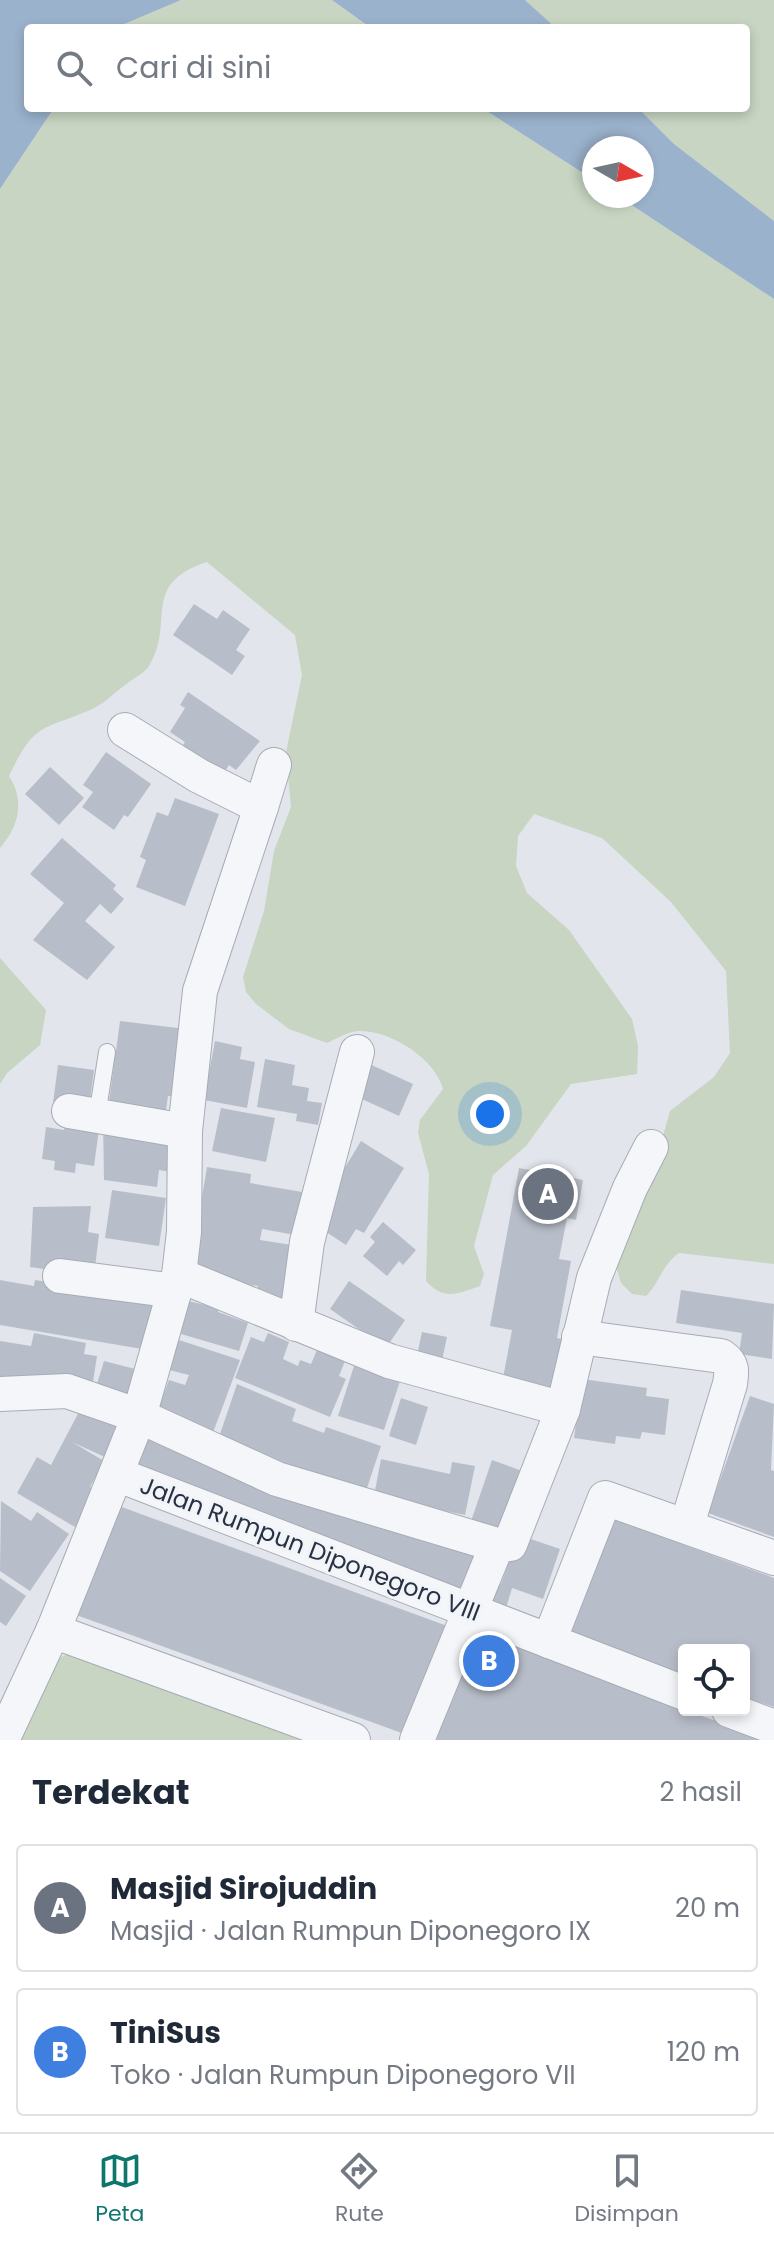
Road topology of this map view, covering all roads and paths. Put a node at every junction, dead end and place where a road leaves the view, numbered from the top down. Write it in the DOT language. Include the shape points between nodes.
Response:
graph roads {
  1 [pos="125,730"];
  2 [pos="274,765"];
  3 [pos="261,807"];
  4 [pos="107,1052"];
  5 [pos="357,1052"];
  6 [pos="83,1113"];
  7 [pos="185,1131"];
  8 [pos="651,1147"];
  9 [pos="60,1276"];
  10 [pos="177,1283"];
  11 [pos="296,1324"];
  12 [pos="579,1337"];
  13 [pos="0,1394"];
  14 [pos="563,1409"];
  15 [pos="139,1416"];
  16 [pos="116,1474"];
  17 [pos="687,1525"];
  18 [pos="497,1545"];
  19 [pos="774,1558"];
  20 [pos="470,1611"];
  21 [pos="53,1631"];
  22 [pos="549,1641"];
  23 [pos="678,1691"];
  24 [pos="745,1716"];
  25 [pos="774,1727"];
  26 [pos="2,1740"];
  27 [pos="353,1740"];
  28 [pos="417,1740"];
  1 -- 3 [label="street"];
  2 -- 3 [label="street"];
  3 -- 7 [label="street" via="200,991"];
  4 -- 6 [label="lane"];
  5 -- 11 [label="street" via="307,1242"];
  6 -- 7 [label="street"];
  7 -- 10 [label="street" via="184,1232"];
  8 -- 12 [label="street" via="594,1278"];
  9 -- 10 [label="street"];
  10 -- 11 [label="street"];
  10 -- 15 [label="street"];
  11 -- 14 [label="street" via="389,1361"];
  12 -- 14 [label="street"];
  12 -- 17 [label="street" via="729,1361 730,1384"];
  13 -- 15 [label="street" via="67,1391"];
  14 -- 18 [label="street" via="510,1544"];
  15 -- 16 [label="street"];
  15 -- 18 [label="street" via="277,1479"];
  16 -- 20 [label="street, Jalan Rumpun Diponegoro VIII"];
  16 -- 21 [label="street"];
  17 -- 19 [label="street"];
  17 -- 22 [label="street" via="605,1498"];
  18 -- 20 [label="street"];
  20 -- 22 [label="street, Jalan Rumpun Diponegoro VIII"];
  20 -- 28 [label="street"];
  21 -- 26 [label="street"];
  21 -- 27 [label="street"];
  22 -- 23 [label="street, Jalan Rumpun Diponegoro VIII"];
  24 -- 25 [label="street"];
}
